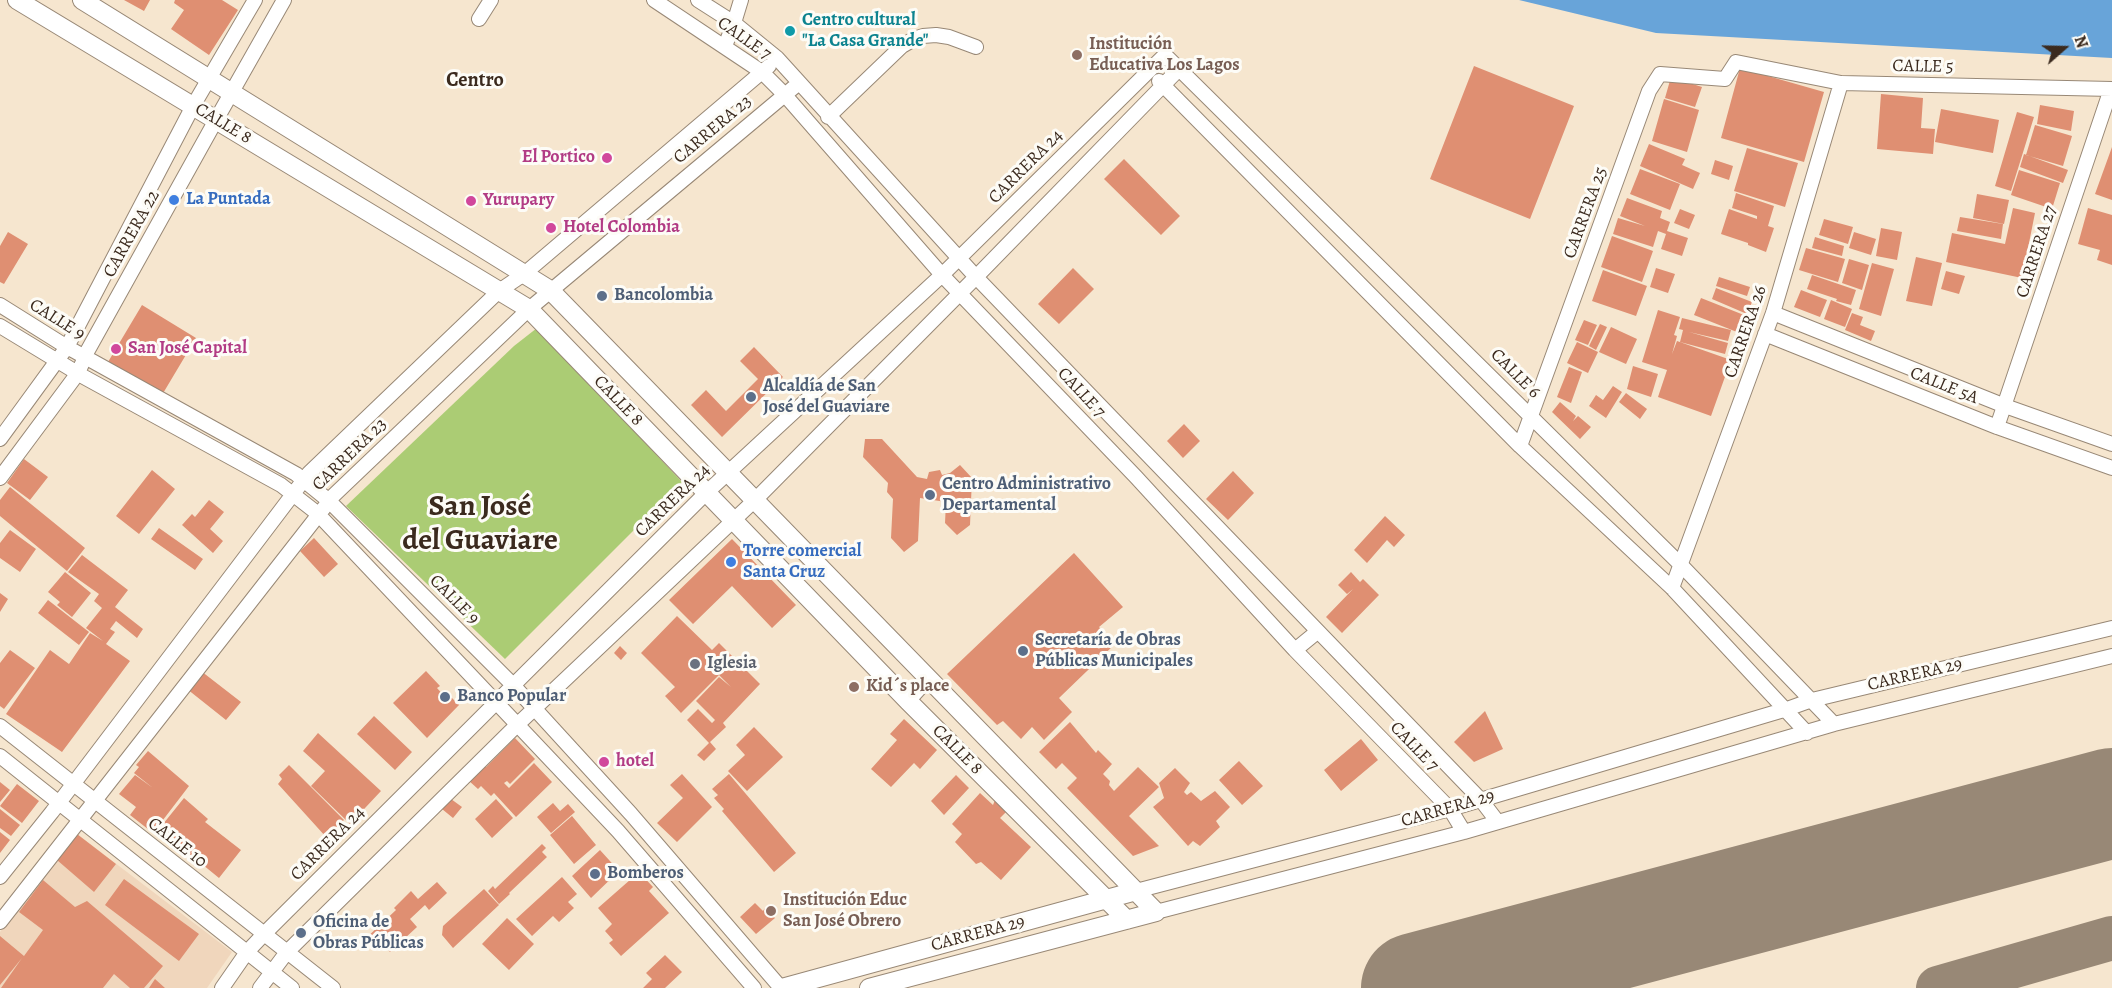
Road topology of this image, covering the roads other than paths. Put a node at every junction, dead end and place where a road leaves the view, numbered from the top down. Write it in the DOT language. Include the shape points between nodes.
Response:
graph roads {
  1 [pos="17,0"];
  2 [pos="82,0"];
  3 [pos="255,0"];
  4 [pos="285,0"];
  5 [pos="491,0"];
  6 [pos="654,0"];
  7 [pos="698,0"];
  8 [pos="741,0"];
  9 [pos="479,19"];
  10 [pos="734,23"];
  11 [pos="725,46"];
  12 [pos="976,47"];
  13 [pos="1165,55"];
  14 [pos="777,58"];
  15 [pos="1736,62"];
  16 [pos="1179,69"];
  17 [pos="762,72"];
  18 [pos="1148,72"];
  19 [pos="210,79"];
  20 [pos="799,83"];
  21 [pos="1841,83"];
  22 [pos="1164,86"];
  23 [pos="2111,89"];
  24 [pos="232,93"];
  25 [pos="784,94"];
  26 [pos="193,106"];
  27 [pos="828,117"];
  28 [pos="216,120"];
  29 [pos="959,258"];
  30 [pos="524,274"];
  31 [pos="942,275"];
  32 [pos="976,277"];
  33 [pos="550,290"];
  34 [pos="499,291"];
  35 [pos="960,292"];
  36 [pos="0,305"];
  37 [pos="529,309"];
  38 [pos="1773,313"];
  39 [pos="0,326"];
  40 [pos="1765,334"];
  41 [pos="67,347"];
  42 [pos="85,358"];
  43 [pos="58,361"];
  44 [pos="78,373"];
  45 [pos="2005,406"];
  46 [pos="1531,416"];
  47 [pos="1997,427"];
  48 [pos="0,439"];
  49 [pos="2112,444"];
  50 [pos="1520,446"];
  51 [pos="1153,462"];
  52 [pos="2112,468"];
  53 [pos="728,473"];
  54 [pos="1136,477"];
  55 [pos="0,478"];
  56 [pos="304,479"];
  57 [pos="292,493"];
  58 [pos="706,493"];
  59 [pos="328,500"];
  60 [pos="754,500"];
  61 [pos="317,513"];
  62 [pos="733,519"];
  63 [pos="1681,565"];
  64 [pos="1672,588"];
  65 [pos="2112,628"];
  66 [pos="1317,632"];
  67 [pos="1295,650"];
  68 [pos="2112,656"];
  69 [pos="929,678"];
  70 [pos="513,685"];
  71 [pos="1812,700"];
  72 [pos="908,701"];
  73 [pos="495,703"];
  74 [pos="534,709"];
  75 [pos="1787,709"];
  76 [pos="517,724"];
  77 [pos="1834,724"];
  78 [pos="0,726"];
  79 [pos="1807,733"];
  80 [pos="0,756"];
  81 [pos="72,783"];
  82 [pos="1481,800"];
  83 [pos="94,801"];
  84 [pos="59,803"];
  85 [pos="1450,809"];
  86 [pos="632,814"];
  87 [pos="81,820"];
  88 [pos="1497,821"];
  89 [pos="618,831"];
  90 [pos="1464,832"];
  91 [pos="0,877"];
  92 [pos="1136,891"];
  93 [pos="1106,898"];
  94 [pos="1156,912"];
  95 [pos="1127,920"];
  96 [pos="0,922"];
  97 [pos="264,934"];
  98 [pos="247,952"];
  99 [pos="287,952"];
  100 [pos="271,972"];
  101 [pos="222,988"];
  102 [pos="260,988"];
  103 [pos="292,988"];
  104 [pos="333,988"];
  105 [pos="754,988"];
  106 [pos="782,988"];
  107 [pos="869,988"];
  1 -- 26 [label="main road, CALLE 8"];
  2 -- 19 [label="main road, CALLE 8"];
  3 -- 19 [label="street, CARRERA 22"];
  4 -- 24 [label="street, CARRERA 22"];
  5 -- 9 [label="street"];
  6 -- 11 [label="street, CALLE 7"];
  7 -- 10 [label="street, CALLE 7"];
  8 -- 10 [label="street"];
  10 -- 11 [label="street"];
  10 -- 14 [label="street, CALLE 7"];
  11 -- 17 [label="street, CALLE 7"];
  12 -- 27 [label="street" via="936,35 914,39"];
  13 -- 16 [label="street, CALLE 6"];
  13 -- 18 [label="street, CARRERA 24"];
  14 -- 17 [label="street, CARRERA 23"];
  14 -- 20 [label="street, CALLE 7"];
  15 -- 21 [label="street, CALLE 5"];
  15 -- 46 [label="street, CARRERA 25" via="1725,79 1660,74 1649,91"];
  16 -- 22 [label="street"];
  16 -- 46 [label="street, CALLE 6"];
  17 -- 25 [label="street, CALLE 7"];
  17 -- 30 [label="street, CARRERA 23"];
  18 -- 22 [label="street"];
  18 -- 29 [label="street, CARRERA 24"];
  19 -- 24 [label="main road, CALLE 8"];
  19 -- 26 [label="street, CARRERA 22"];
  20 -- 25 [label="street, CARRERA 23"];
  20 -- 27 [label="street, CALLE 7"];
  21 -- 23 [label="street, CALLE 5"];
  21 -- 38 [label="street, CARRERA 26"];
  22 -- 32 [label="street"];
  22 -- 50 [label="street"];
  23 -- 45 [label="street, CARRERA 27"];
  24 -- 28 [label="street, CARRERA 22"];
  24 -- 30 [label="main road, CALLE 8"];
  25 -- 31 [label="street, CALLE 7"];
  25 -- 33 [label="street, CARRERA 23"];
  26 -- 28 [label="main road, CALLE 8"];
  26 -- 41 [label="street, CARRERA 22"];
  27 -- 29 [label="street, CALLE 7"];
  28 -- 34 [label="main road, CALLE 8"];
  28 -- 42 [label="street, CARRERA 22"];
  29 -- 31 [label="street, CARRERA 24"];
  29 -- 32 [label="street, CALLE 7"];
  30 -- 33 [label="main road, CALLE 8"];
  30 -- 34 [label="street, CARRERA 23"];
  31 -- 35 [label="street, CALLE 7"];
  31 -- 53 [label="street, CARRERA 24"];
  32 -- 35 [label="street"];
  32 -- 51 [label="street, CALLE 7"];
  33 -- 37 [label="street, CARRERA 23"];
  33 -- 53 [label="main road, CALLE 8"];
  34 -- 37 [label="main road, CALLE 8"];
  34 -- 56 [label="street, CARRERA 23"];
  35 -- 54 [label="street, CALLE 7"];
  35 -- 60 [label="street"];
  36 -- 41 [label="street, CALLE 9"];
  37 -- 58 [label="main road, CALLE 8"];
  37 -- 59 [label="street, CARRERA 23"];
  38 -- 40 [label="street, CARRERA 26"];
  38 -- 45 [label="street, CALLE 5A"];
  39 -- 43 [label="street, CALLE 9"];
  40 -- 47 [label="street, CALLE 5A"];
  40 -- 63 [label="street, CARRERA 26"];
  41 -- 42 [label="street, CALLE 9"];
  41 -- 43 [label="street, CARRERA 22"];
  42 -- 44 [label="street, CARRERA 22"];
  42 -- 56 [label="street, CALLE 9"];
  43 -- 44 [label="street, CALLE 9"];
  43 -- 48 [label="street, CARRERA 22"];
  44 -- 55 [label="street, CARRERA 22"];
  44 -- 57 [label="street, CALLE 9"];
  45 -- 47 [label="street, CARRERA 27"];
  45 -- 49 [label="street, CALLE 5A"];
  46 -- 50 [label="street, CARRERA 25"];
  46 -- 63 [label="street, CALLE 6"];
  47 -- 52 [label="street, CALLE 5A"];
  50 -- 64 [label="street"];
  51 -- 54 [label="street"];
  51 -- 66 [label="street, CALLE 7"];
  53 -- 58 [label="street, CARRERA 24"];
  53 -- 60 [label="main road, CALLE 8"];
  54 -- 67 [label="street, CALLE 7"];
  56 -- 57 [label="street, CARRERA 23"];
  56 -- 59 [label="street, CALLE 9"];
  57 -- 61 [label="street, CALLE 9"];
  57 -- 81 [label="street, CARRERA 23"];
  58 -- 62 [label="main road, CALLE 8"];
  58 -- 70 [label="street, CARRERA 24"];
  59 -- 61 [label="street, CARRERA 23"];
  59 -- 70 [label="street, CALLE 9"];
  60 -- 62 [label="street"];
  60 -- 69 [label="main road, CALLE 8"];
  61 -- 73 [label="street, CALLE 9"];
  61 -- 83 [label="street, CARRERA 23"];
  62 -- 72 [label="main road, CALLE 8"];
  62 -- 74 [label="street"];
  63 -- 64 [label="street, CARRERA 26"];
  63 -- 71 [label="street, CALLE 6"];
  64 -- 75 [label="street"];
  65 -- 71 [label="street, CARRERA 29"];
  66 -- 67 [label="street"];
  66 -- 82 [label="street, CALLE 7"];
  67 -- 85 [label="street, CALLE 7"];
  68 -- 77 [label="street, CARRERA 29"];
  69 -- 72 [label="street"];
  69 -- 92 [label="main road, CALLE 8"];
  70 -- 73 [label="street, CARRERA 24"];
  70 -- 74 [label="street, CALLE 9"];
  71 -- 75 [label="street, CARRERA 29"];
  71 -- 77 [label="street, CALLE 6"];
  72 -- 93 [label="main road, CALLE 8"];
  73 -- 76 [label="street, CALLE 9"];
  73 -- 97 [label="street, CARRERA 24"];
  74 -- 76 [label="street"];
  74 -- 86 [label="street, CALLE 9"];
  75 -- 79 [label="street"];
  75 -- 82 [label="street, CARRERA 29"];
  76 -- 89 [label="street, CALLE 9"];
  76 -- 99 [label="street"];
  77 -- 79 [label="street, CARRERA 29"];
  78 -- 81 [label="street, CALLE 10"];
  79 -- 88 [label="street, CARRERA 29"];
  80 -- 84 [label="street"];
  81 -- 83 [label="street, CALLE 10"];
  81 -- 84 [label="street, CARRERA 23"];
  82 -- 85 [label="street, CARRERA 29"];
  82 -- 88 [label="street, CALLE 7"];
  83 -- 87 [label="street, CARRERA 23"];
  83 -- 97 [label="street, CALLE 10"];
  84 -- 87 [label="street"];
  84 -- 91 [label="street, CARRERA 23"];
  85 -- 90 [label="street, CALLE 7"];
  85 -- 92 [label="street, CARRERA 29"];
  86 -- 89 [label="street"];
  86 -- 106 [label="street, CALLE 9"];
  87 -- 96 [label="street, CARRERA 23"];
  87 -- 98 [label="street"];
  88 -- 90 [label="street, CARRERA 29"];
  89 -- 105 [label="street, CALLE 9"];
  90 -- 94 [label="street, CARRERA 29"];
  92 -- 93 [label="main road, CARRERA 29"];
  92 -- 94 [label="main road, CALLE 8"];
  93 -- 95 [label="main road, CALLE 8"];
  93 -- 106 [label="main road, CARRERA 29"];
  94 -- 95 [label="main road, CARRERA 29"];
  95 -- 107 [label="main road, CARRERA 29"];
  97 -- 98 [label="street, CARRERA 24"];
  97 -- 99 [label="street, CALLE 10"];
  98 -- 100 [label="street"];
  98 -- 101 [label="street, CARRERA 24"];
  99 -- 100 [label="street"];
  99 -- 104 [label="street, CALLE 10"];
  100 -- 102 [label="street"];
  100 -- 103 [label="street"];
}
